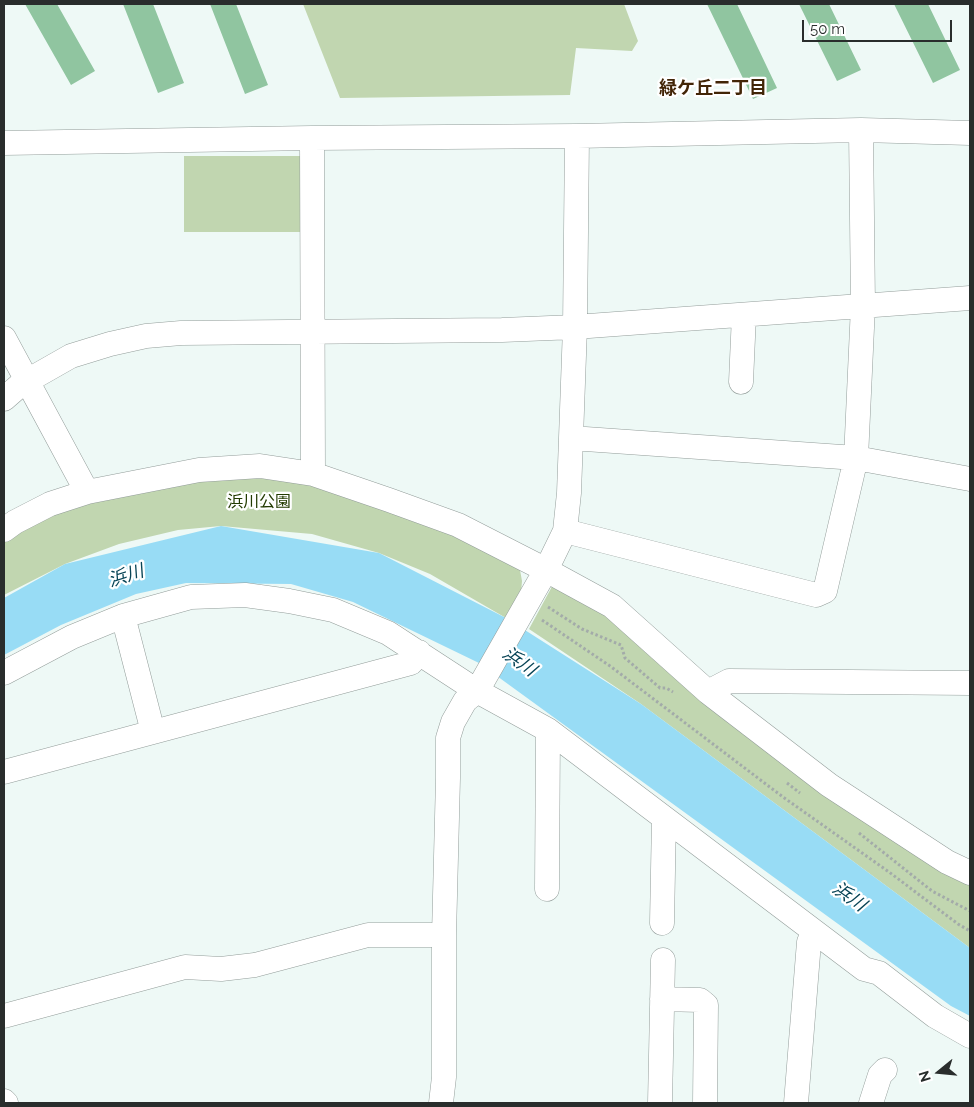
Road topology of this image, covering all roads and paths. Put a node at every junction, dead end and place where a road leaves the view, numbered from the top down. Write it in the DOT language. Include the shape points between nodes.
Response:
graph roads {
  1 [pos="861,130"];
  2 [pos="964,135"];
  3 [pos="577,136"];
  4 [pos="312,138"];
  5 [pos="4,143"];
  6 [pos="970,298"];
  7 [pos="863,306"];
  8 [pos="744,315"];
  9 [pos="575,327"];
  10 [pos="312,331"];
  11 [pos="4,338"];
  12 [pos="27,381"];
  13 [pos="741,382"];
  14 [pos="4,399"];
  15 [pos="571,438"];
  16 [pos="856,458"];
  17 [pos="313,474"];
  18 [pos="970,479"];
  19 [pos="86,492"];
  20 [pos="4,530"];
  21 [pos="565,531"];
  22 [pos="546,570"];
  23 [pos="522,611"];
  24 [pos="123,616"];
  25 [pos="419,652"];
  26 [pos="4,673"];
  27 [pos="970,683"];
  28 [pos="477,691"];
  29 [pos="708,692"];
  30 [pos="548,730"];
  31 [pos="153,732"];
  32 [pos="4,772"];
  33 [pos="664,818"];
  34 [pos="970,873"];
  35 [pos="547,889"];
  36 [pos="662,923"];
  37 [pos="970,931"];
  38 [pos="815,932"];
  39 [pos="444,935"];
  40 [pos="663,960"];
  41 [pos="662,999"];
  42 [pos="4,1016"];
  43 [pos="970,1036"];
  44 [pos="885,1070"];
  45 [pos="441,1103"];
  46 [pos="660,1103"];
  47 [pos="705,1103"];
  48 [pos="796,1103"];
  49 [pos="871,1103"];
  1 -- 2 [label="street"];
  1 -- 3 [label="street"];
  1 -- 7 [label="street"];
  3 -- 4 [label="street"];
  3 -- 9 [label="street"];
  4 -- 5 [label="street"];
  4 -- 10 [label="street"];
  6 -- 7 [label="street"];
  7 -- 8 [label="street"];
  7 -- 16 [label="street"];
  8 -- 9 [label="street"];
  8 -- 13 [label="street"];
  9 -- 10 [label="street"];
  9 -- 15 [label="street"];
  10 -- 12 [label="street" via="146,336 71,356"];
  10 -- 17 [label="street"];
  11 -- 12 [label="street"];
  12 -- 14 [label="street"];
  12 -- 19 [label="street"];
  15 -- 16 [label="street"];
  15 -- 21 [label="street"];
  16 -- 18 [label="street"];
  16 -- 21 [label="street" via="825,591 816,595"];
  17 -- 19 [label="street" via="260,466 199,470"];
  17 -- 22 [label="street" via="458,525"];
  19 -- 20 [label="street" via="50,504"];
  21 -- 22 [label="street"];
  22 -- 23 [label="street"];
  22 -- 29 [label="street" via="612,606"];
  23 -- 28 [label="street"];
  23 -- 37 [label="path" via="610,666 783,797"];
  24 -- 25 [label="street" via="191,597 245,595 333,610 388,632"];
  24 -- 26 [label="street" via="72,637"];
  24 -- 31 [label="street"];
  25 -- 28 [label="street"];
  25 -- 31 [label="street" via="411,663"];
  27 -- 29 [label="street" via="729,682"];
  28 -- 30 [label="street"];
  28 -- 39 [label="street" via="465,701 448,738"];
  29 -- 34 [label="street" via="830,785 947,862"];
  30 -- 33 [label="street"];
  30 -- 35 [label="street"];
  31 -- 32 [label="street"];
  33 -- 36 [label="street"];
  33 -- 38 [label="street"];
  38 -- 43 [label="street" via="864,969 879,973 935,1016"];
  38 -- 48 [label="street" via="809,942"];
  39 -- 42 [label="street" via="368,935 255,965 221,969 185,967"];
  39 -- 45 [label="street" via="444,1077"];
  40 -- 41 [label="street"];
  41 -- 46 [label="street"];
  41 -- 47 [label="street" via="700,1000 706,1006"];
  44 -- 49 [label="street" via="880,1075"];
}
